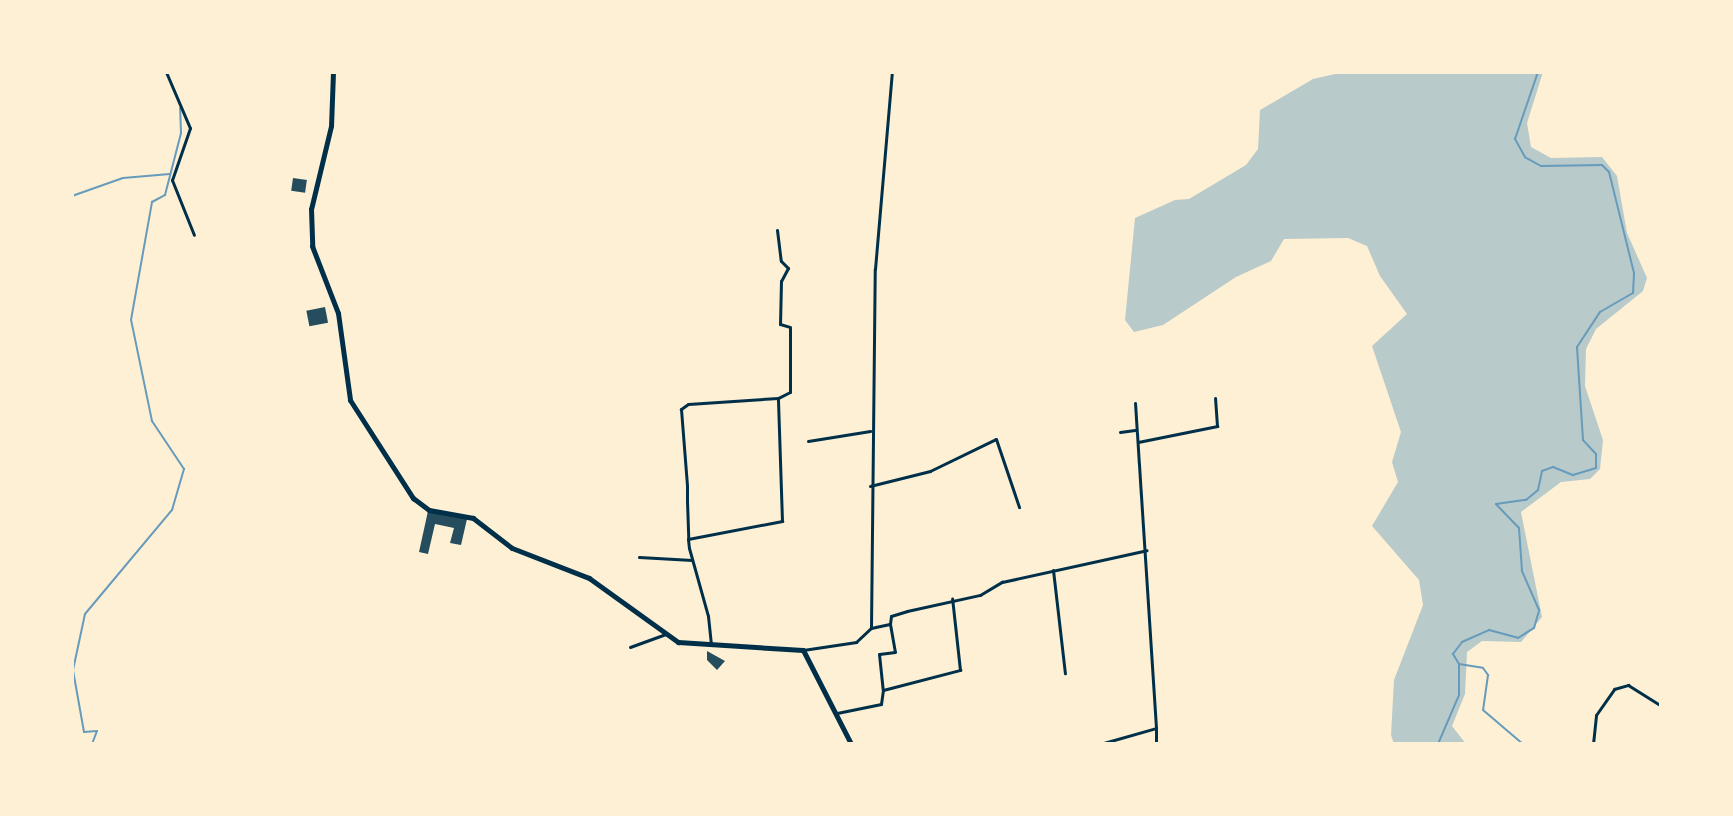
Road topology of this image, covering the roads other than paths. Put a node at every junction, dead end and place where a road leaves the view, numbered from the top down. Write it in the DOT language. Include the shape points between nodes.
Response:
graph roads {
  1 [pos="166,72"];
  2 [pos="333,72"];
  3 [pos="892,72"];
  4 [pos="777,230"];
  5 [pos="194,235"];
  6 [pos="778,398"];
  7 [pos="1215,398"];
  8 [pos="1135,403"];
  9 [pos="1135,430"];
  10 [pos="870,431"];
  11 [pos="1120,432"];
  12 [pos="808,441"];
  13 [pos="1138,442"];
  14 [pos="870,486"];
  15 [pos="1019,507"];
  16 [pos="688,539"];
  17 [pos="1147,550"];
  18 [pos="639,557"];
  19 [pos="692,560"];
  20 [pos="1053,570"];
  21 [pos="952,598"];
  22 [pos="890,624"];
  23 [pos="871,628"];
  24 [pos="666,634"];
  25 [pos="711,644"];
  26 [pos="630,647"];
  27 [pos="803,650"];
  28 [pos="1065,673"];
  29 [pos="883,690"];
  30 [pos="1661,706"];
  31 [pos="837,713"];
  32 [pos="1156,728"];
  33 [pos="851,744"];
  34 [pos="1100,744"];
  35 [pos="1156,744"];
  36 [pos="1593,744"];
  1 -- 5 [label="street" via="190,128 172,180"];
  2 -- 24 [label="main road" via="331,126 315,185 310,236 338,313 355,410 419,504 473,518 512,548 589,578"];
  3 -- 10 [label="street" via="881,160"];
  4 -- 6 [label="street" via="781,261 788,268 781,281 780,324 790,327 790,392"];
  6 -- 16 [label="street" via="781,523"];
  6 -- 16 [label="street" via="683,406"];
  7 -- 13 [label="street" via="1217,426"];
  8 -- 9 [label="street"];
  9 -- 11 [label="street"];
  9 -- 13 [label="street"];
  10 -- 12 [label="street"];
  10 -- 14 [label="street"];
  13 -- 17 [label="street"];
  14 -- 15 [label="street" via="930,471 996,439"];
  14 -- 23 [label="street"];
  16 -- 19 [label="street"];
  17 -- 20 [label="street"];
  17 -- 32 [label="street"];
  18 -- 19 [label="street"];
  19 -- 25 [label="street"];
  20 -- 21 [label="street"];
  20 -- 28 [label="street"];
  21 -- 22 [label="street" via="891,616"];
  21 -- 29 [label="street" via="960,670"];
  22 -- 23 [label="street"];
  22 -- 29 [label="street" via="895,652 879,654"];
  23 -- 27 [label="street" via="856,642"];
  24 -- 25 [label="main road" via="678,642"];
  24 -- 26 [label="street"];
  25 -- 27 [label="main road"];
  27 -- 31 [label="main road"];
  29 -- 31 [label="street" via="881,704"];
  30 -- 36 [label="street" via="1628,685 1614,689 1596,715"];
  31 -- 33 [label="main road"];
  32 -- 34 [label="street"];
  32 -- 35 [label="street"];
}
